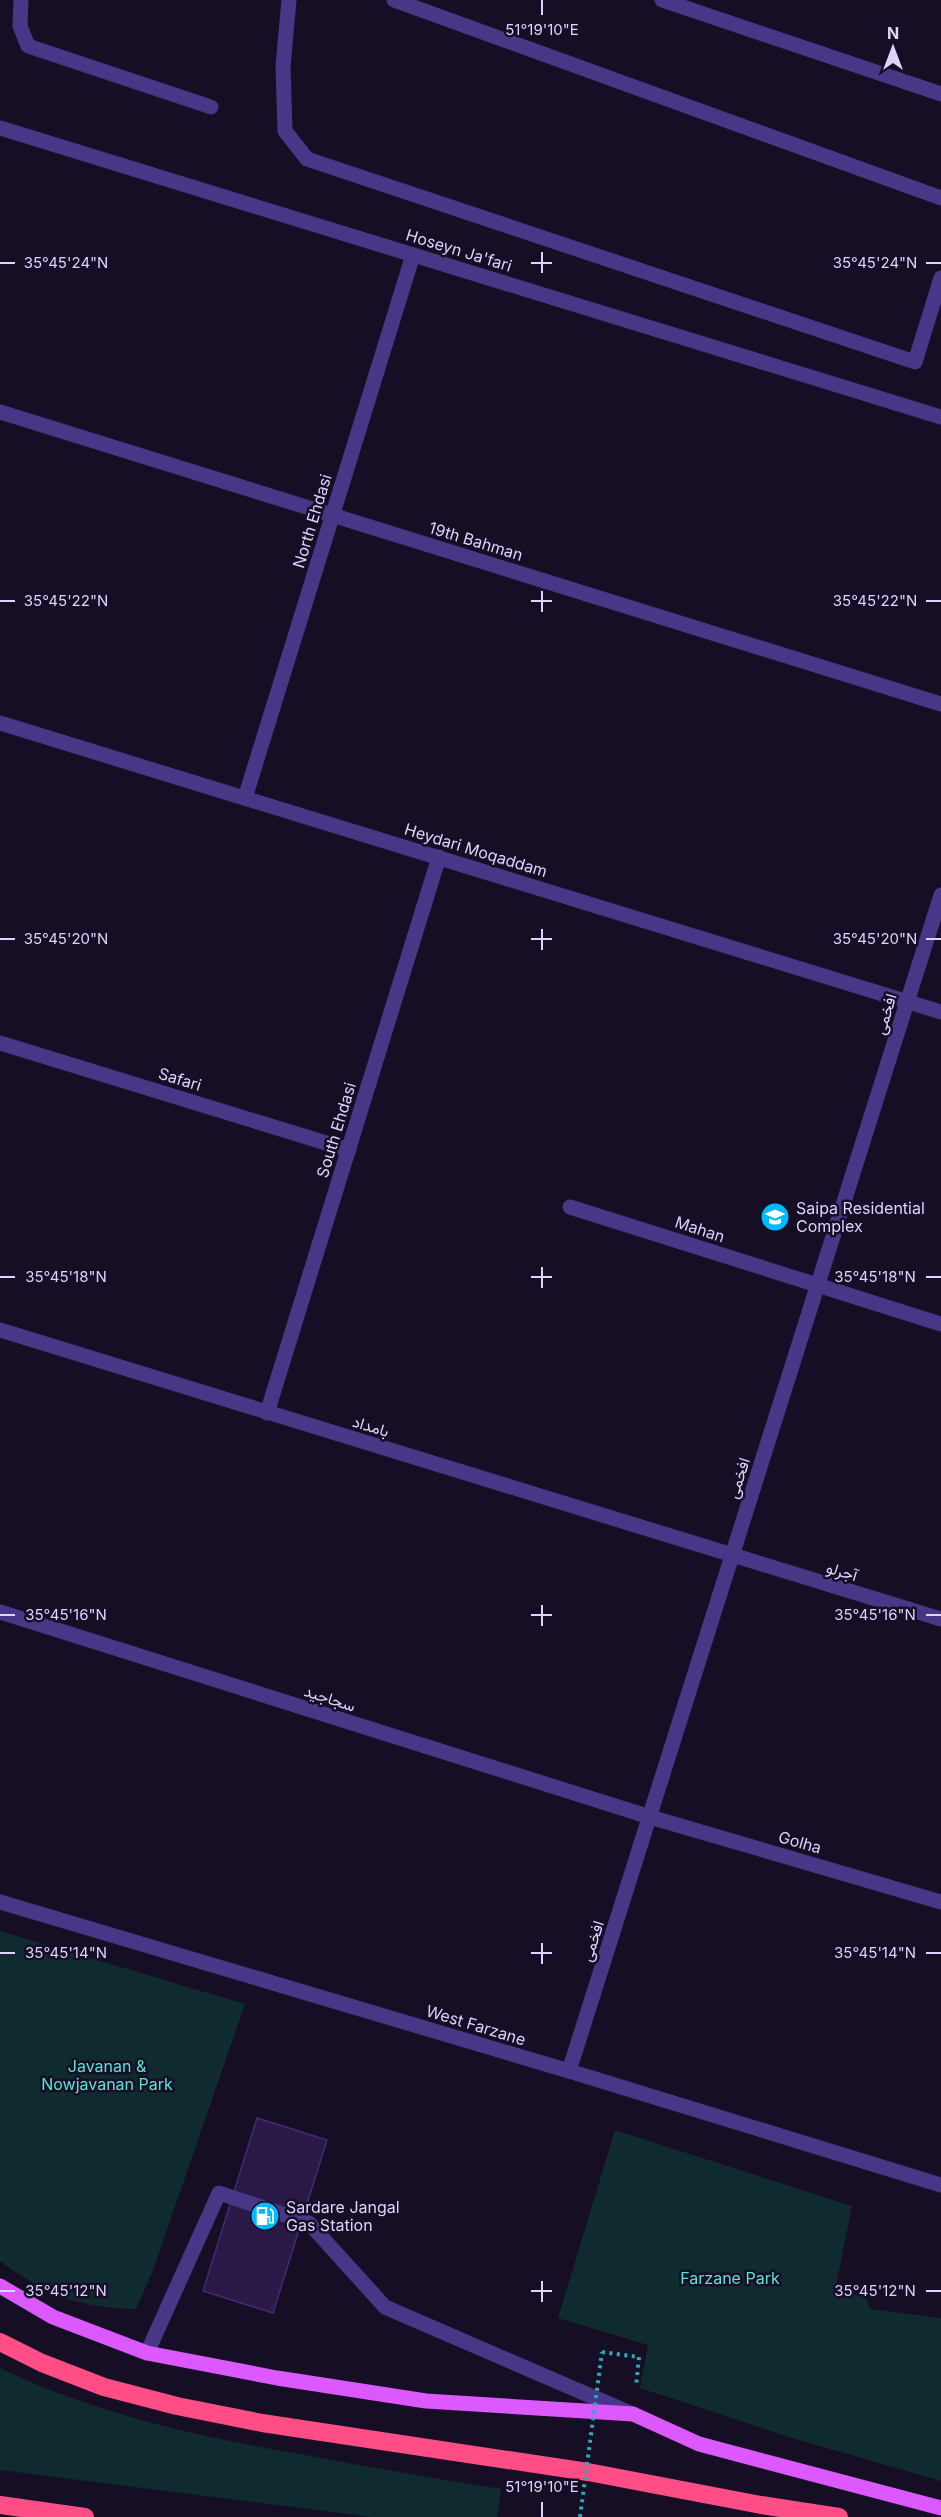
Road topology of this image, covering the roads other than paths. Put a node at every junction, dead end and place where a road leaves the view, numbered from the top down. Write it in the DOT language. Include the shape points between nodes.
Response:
graph roads {
  1 [pos="21,0"];
  2 [pos="289,0"];
  3 [pos="394,0"];
  4 [pos="662,0"];
  5 [pos="941,94"];
  6 [pos="211,107"];
  7 [pos="0,128"];
  8 [pos="941,198"];
  9 [pos="413,255"];
  10 [pos="941,278"];
  11 [pos="0,412"];
  12 [pos="941,417"];
  13 [pos="333,515"];
  14 [pos="941,704"];
  15 [pos="0,723"];
  16 [pos="245,798"];
  17 [pos="439,857"];
  18 [pos="941,895"];
  19 [pos="908,1001"];
  20 [pos="941,1012"];
  21 [pos="0,1043"];
  22 [pos="349,1150"];
  23 [pos="570,1206"];
  24 [pos="818,1286"];
  25 [pos="941,1324"];
  26 [pos="0,1330"];
  27 [pos="267,1413"];
  28 [pos="732,1557"];
  29 [pos="0,1612"];
  30 [pos="941,1619"];
  31 [pos="650,1817"];
  32 [pos="0,1902"];
  33 [pos="941,1902"];
  34 [pos="569,2071"];
  35 [pos="941,2185"];
  36 [pos="0,2286"];
  37 [pos="0,2342"];
  38 [pos="147,2353"];
  39 [pos="633,2414"];
  40 [pos="0,2505"];
  41 [pos="941,2508"];
  42 [pos="86,2517"];
  43 [pos="839,2517"];
  1 -- 6 [label="street" via="20,26 28,46"];
  2 -- 10 [label="street" via="283,66 285,131 308,159 915,362"];
  3 -- 8 [label="street"];
  4 -- 5 [label="street"];
  7 -- 9 [label="street, Hoseyn Ja'fari"];
  9 -- 12 [label="street, Hoseyn Ja'fari"];
  9 -- 13 [label="street, North Ehdasi"];
  11 -- 13 [label="street, 19th Bahman"];
  13 -- 14 [label="street, 19th Bahman"];
  13 -- 16 [label="street, North Ehdasi"];
  15 -- 16 [label="street, Heydari Moqaddam"];
  16 -- 17 [label="street, Heydari Moqaddam"];
  17 -- 19 [label="street, Heydari Moqaddam"];
  17 -- 22 [label="street, South Ehdasi"];
  18 -- 19 [label="street, افخمی"];
  19 -- 20 [label="street, Heydari Moqaddam"];
  19 -- 24 [label="street, افخمی"];
  21 -- 22 [label="street, Safari"];
  22 -- 27 [label="street, South Ehdasi"];
  23 -- 24 [label="street, Mahan"];
  24 -- 25 [label="street, Mahan"];
  24 -- 28 [label="street, افخمی"];
  26 -- 27 [label="street, بامداد"];
  27 -- 28 [label="street, بامداد"];
  28 -- 30 [label="street, آجرلو"];
  28 -- 31 [label="street, افخمی"];
  29 -- 31 [label="street, سجاجید"];
  31 -- 33 [label="street, Golha"];
  31 -- 34 [label="street, افخمی"];
  32 -- 34 [label="street, West Farzane"];
  34 -- 35 [label="street, West Farzane"];
  36 -- 38 [label="main road" via="53,2317"];
  37 -- 43 [label="highway" via="104,2387 177,2406"];
  38 -- 39 [label="main road" via="426,2401"];
  38 -- 39 [label="street" via="219,2193 309,2223 385,2307"];
  39 -- 41 [label="main road" via="699,2444"];
  40 -- 42 [label="highway"];
}
